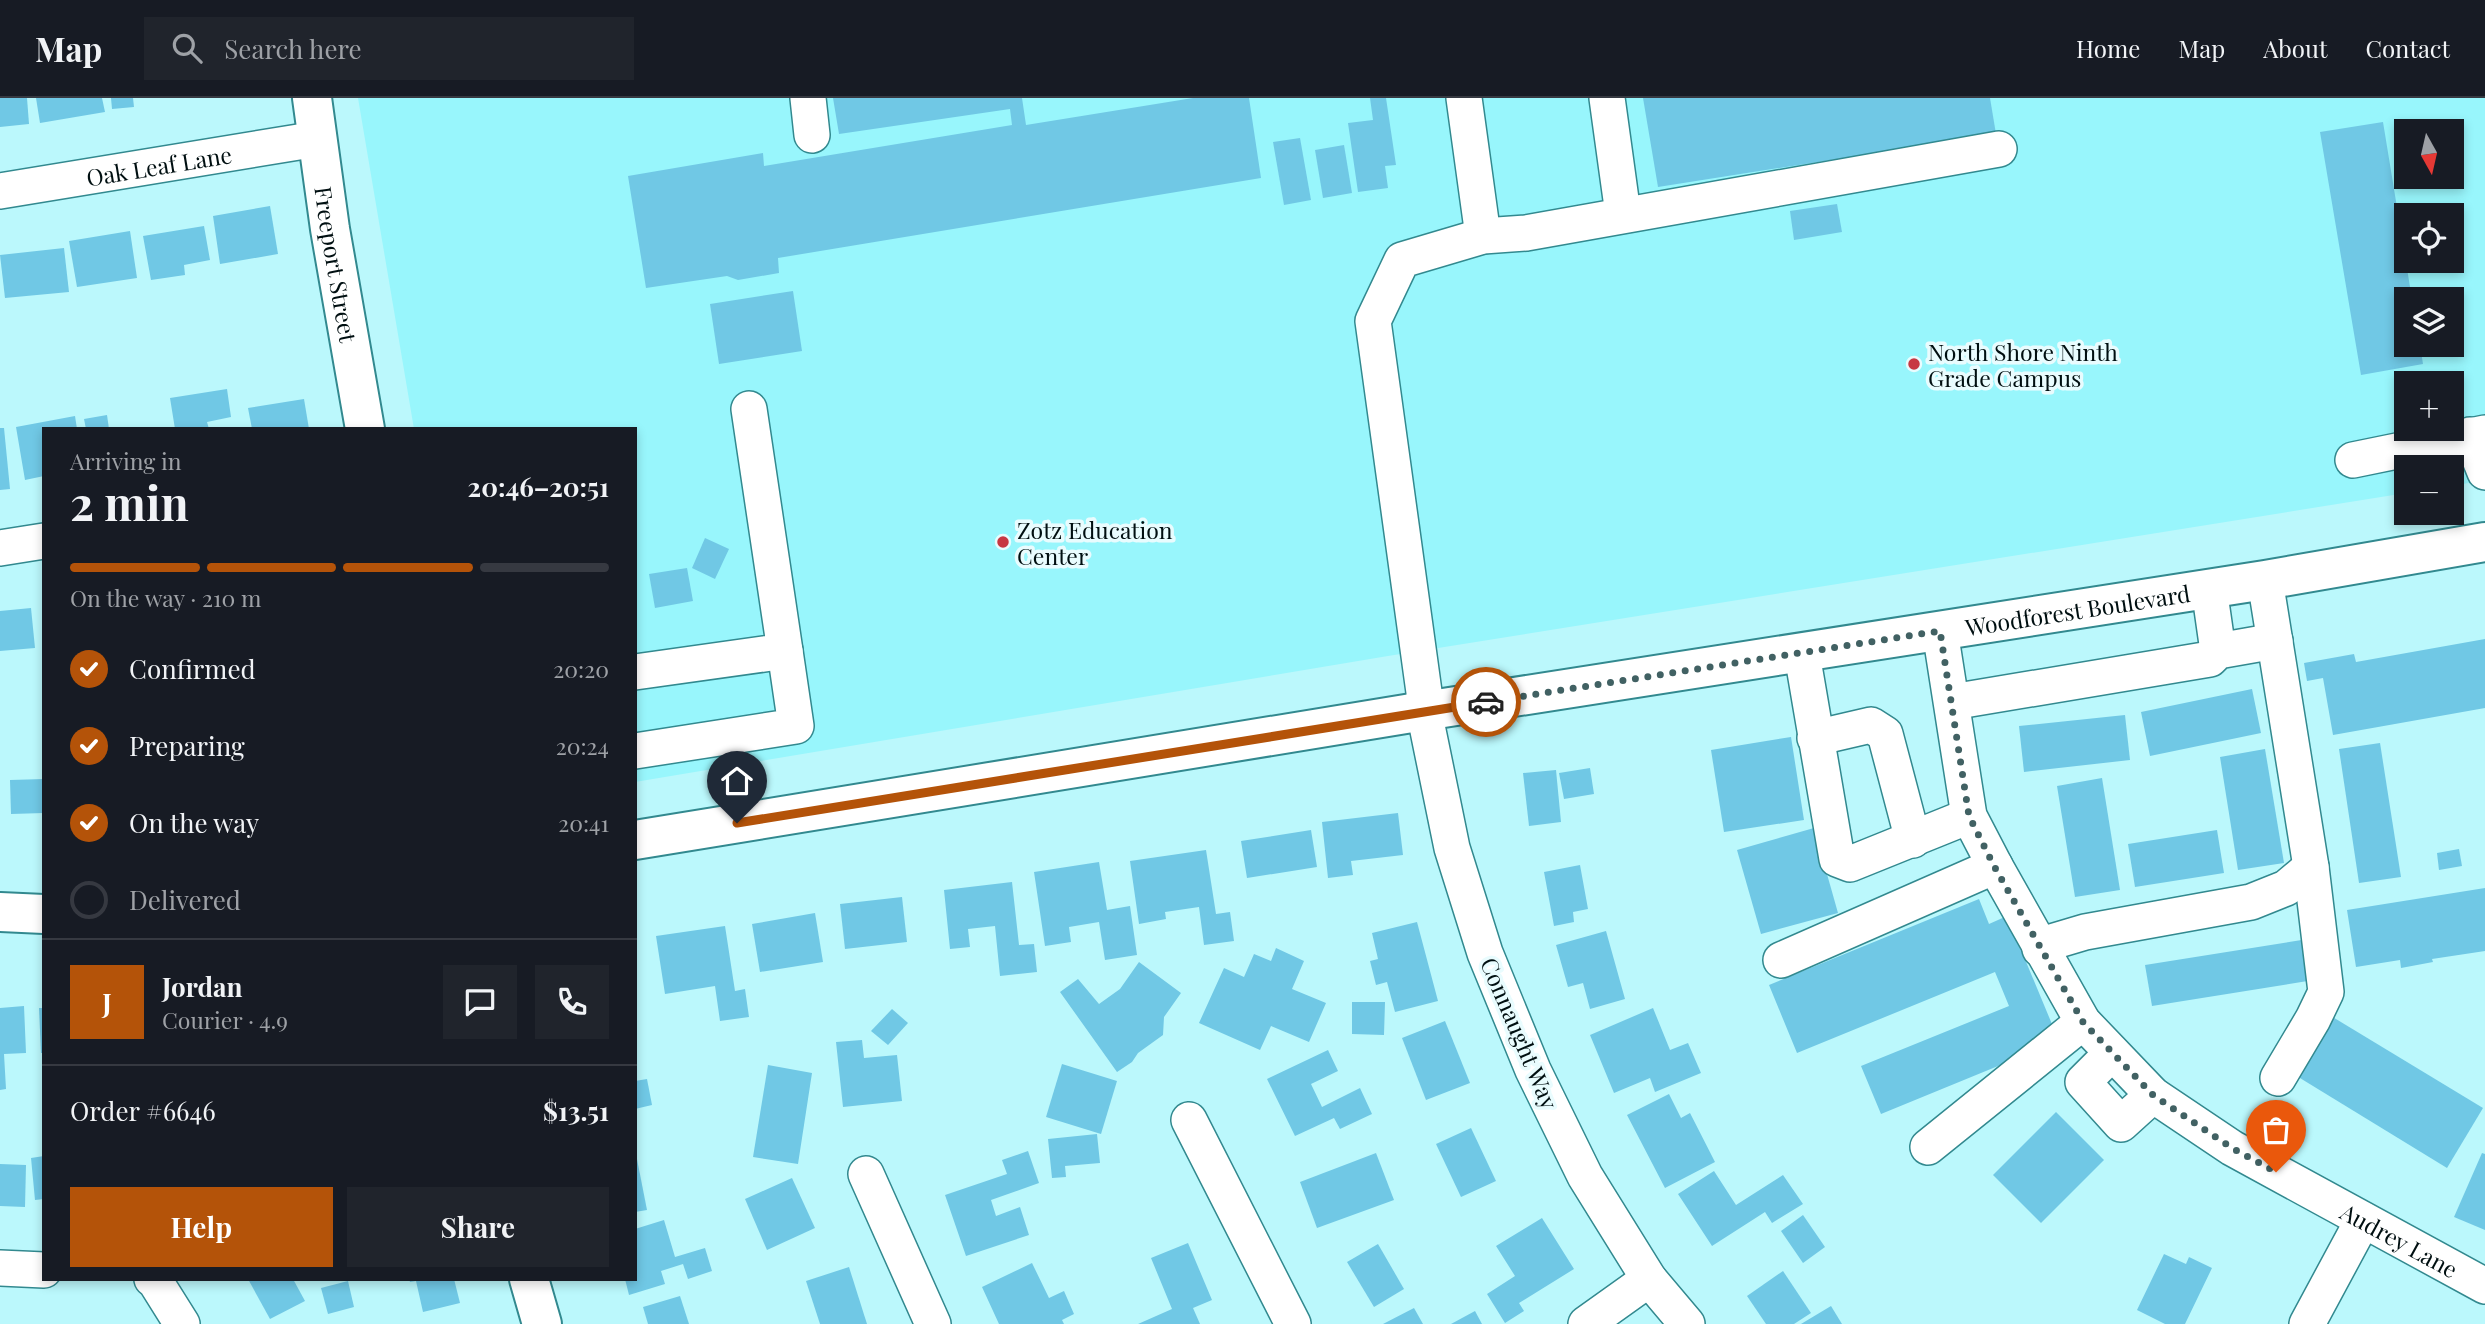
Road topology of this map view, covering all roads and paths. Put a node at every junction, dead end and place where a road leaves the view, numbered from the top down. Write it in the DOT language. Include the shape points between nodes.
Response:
graph roads {
  1 [pos="312,98"];
  2 [pos="808,98"];
  3 [pos="1464,98"];
  4 [pos="1607,98"];
  5 [pos="812,135"];
  6 [pos="317,139"];
  7 [pos="1999,149"];
  8 [pos="0,191"];
  9 [pos="1623,214"];
  10 [pos="1483,236"];
  11 [pos="749,409"];
  12 [pos="365,427"];
  13 [pos="2477,434"];
  14 [pos="2353,460"];
  15 [pos="2485,472"];
  16 [pos="42,541"];
  17 [pos="2485,542"];
  18 [pos="0,548"];
  19 [pos="2265,580"];
  20 [pos="2209,588"];
  21 [pos="1940,631"];
  22 [pos="2275,641"];
  23 [pos="785,651"];
  24 [pos="2218,651"];
  25 [pos="1801,654"];
  26 [pos="637,672"];
  27 [pos="1952,702"];
  28 [pos="1424,711"];
  29 [pos="1815,738"];
  30 [pos="637,751"];
  31 [pos="1969,816"];
  32 [pos="637,840"];
  33 [pos="1913,840"];
  34 [pos="1994,866"];
  35 [pos="2311,867"];
  36 [pos="0,912"];
  37 [pos="42,914"];
  38 [pos="2040,949"];
  39 [pos="1781,960"];
  40 [pos="2083,1022"];
  41 [pos="2278,1078"];
  42 [pos="1189,1120"];
  43 [pos="1928,1147"];
  44 [pos="866,1174"];
  45 [pos="2363,1220"];
  46 [pos="0,1268"];
  47 [pos="42,1270"];
  48 [pos="1649,1279"];
  49 [pos="155,1281"];
  50 [pos="530,1281"];
  51 [pos="2485,1286"];
  52 [pos="182,1324"];
  53 [pos="542,1324"];
  54 [pos="933,1324"];
  55 [pos="1293,1324"];
  56 [pos="1586,1324"];
  57 [pos="1687,1324"];
  58 [pos="2306,1324"];
  1 -- 6 [label="main road, Freeport Street"];
  2 -- 5 [label="street"];
  3 -- 10 [label="street"];
  4 -- 9 [label="street"];
  6 -- 8 [label="street, Oak Leaf Lane"];
  6 -- 12 [label="main road, Freeport Street"];
  7 -- 9 [label="street, Connaught Way"];
  9 -- 10 [label="street, Connaught Way" via="1526,233"];
  10 -- 28 [label="street, Connaught Way" via="1402,260 1373,321"];
  11 -- 23 [label="street"];
  13 -- 14 [label="street"];
  13 -- 15 [label="street"];
  16 -- 18 [label="street"];
  17 -- 19 [label="main road, Woodforest Boulevard"];
  19 -- 20 [label="main road, Woodforest Boulevard"];
  19 -- 22 [label="street"];
  20 -- 21 [label="main road, Woodforest Boulevard"];
  20 -- 24 [label="street"];
  21 -- 25 [label="main road, Woodforest Boulevard"];
  21 -- 27 [label="street, Audrey Lane"];
  22 -- 24 [label="street"];
  22 -- 35 [label="street"];
  23 -- 26 [label="street"];
  23 -- 30 [label="street" via="796,726"];
  24 -- 27 [label="street" via="2210,659"];
  25 -- 28 [label="main road, Woodforest Boulevard"];
  25 -- 29 [label="street"];
  27 -- 31 [label="street, Audrey Lane"];
  28 -- 32 [label="main road, Woodforest Boulevard"];
  28 -- 48 [label="street, Connaught Way" via="1452,848 1485,953 1533,1070 1585,1176"];
  29 -- 33 [label="street" via="1871,725 1885,734"];
  29 -- 33 [label="street" via="1837,859 1850,864"];
  31 -- 33 [label="street"];
  31 -- 34 [label="street, Audrey Lane"];
  34 -- 38 [label="street, Audrey Lane"];
  34 -- 39 [label="street"];
  35 -- 38 [label="street" via="2286,888 2251,902 2085,932"];
  35 -- 41 [label="street" via="2326,992"];
  36 -- 37 [label="main road"];
  38 -- 40 [label="street, Audrey Lane"];
  40 -- 43 [label="street"];
  40 -- 45 [label="street, Audrey Lane" via="2153,1095 2232,1148"];
  42 -- 55 [label="street"];
  44 -- 54 [label="street"];
  45 -- 51 [label="street, Audrey Lane"];
  45 -- 58 [label="street"];
  46 -- 47 [label="street"];
  48 -- 56 [label="street"];
  48 -- 57 [label="street, Connaught Way"];
  49 -- 52 [label="street"];
  50 -- 53 [label="main road"];
}
